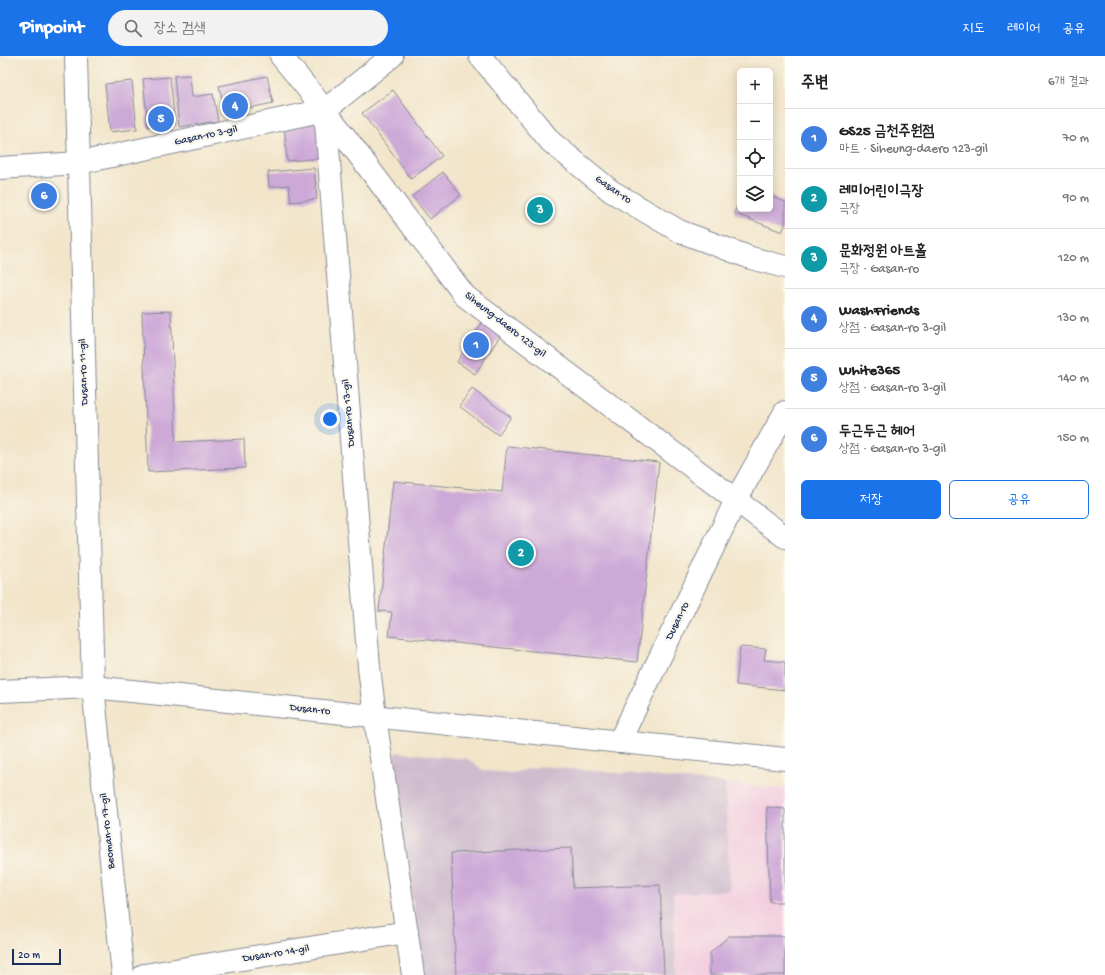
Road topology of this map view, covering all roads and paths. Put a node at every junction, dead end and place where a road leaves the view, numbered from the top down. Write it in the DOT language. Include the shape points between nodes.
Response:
graph roads {
  1 [pos="76,56"];
  2 [pos="281,56"];
  3 [pos="392,56"];
  4 [pos="480,56"];
  5 [pos="325,110"];
  6 [pos="79,163"];
  7 [pos="0,168"];
  8 [pos="785,267"];
  9 [pos="785,412"];
  10 [pos="736,500"];
  11 [pos="785,537"];
  12 [pos="93,687"];
  13 [pos="0,691"];
  14 [pos="375,717"];
  15 [pos="619,742"];
  16 [pos="785,759"];
  17 [pos="407,932"];
  18 [pos="123,975"];
  19 [pos="144,975"];
  20 [pos="413,975"];
  1 -- 6 [label="street, Dusan-ro 11-gil"];
  2 -- 5 [label="street, Siheung-daero 123-gil"];
  3 -- 5 [label="street, Gasan-ro 3-gil"];
  4 -- 8 [label="street, Gasan-ro" via="551,142 611,191 679,231 751,258"];
  5 -- 6 [label="street, Gasan-ro 3-gil"];
  5 -- 10 [label="street, Siheung-daero 123-gil" via="465,296"];
  5 -- 14 [label="street, Dusan-ro 13-gil"];
  6 -- 7 [label="street, Gasan-ro 3-gil"];
  6 -- 12 [label="street, Dusan-ro 11-gil"];
  9 -- 10 [label="street"];
  10 -- 11 [label="street, Siheung-daero 123-gil"];
  10 -- 15 [label="street, Dusan-ro"];
  12 -- 13 [label="street, Dusan-ro"];
  12 -- 14 [label="street, Dusan-ro"];
  12 -- 18 [label="street, Beoman-ro 17-gil"];
  14 -- 15 [label="street, Dusan-ro"];
  14 -- 17 [label="street"];
  15 -- 16 [label="street, Dusan-ro"];
  17 -- 19 [label="street, Dusan-ro 14-gil"];
  17 -- 20 [label="street"];
}
